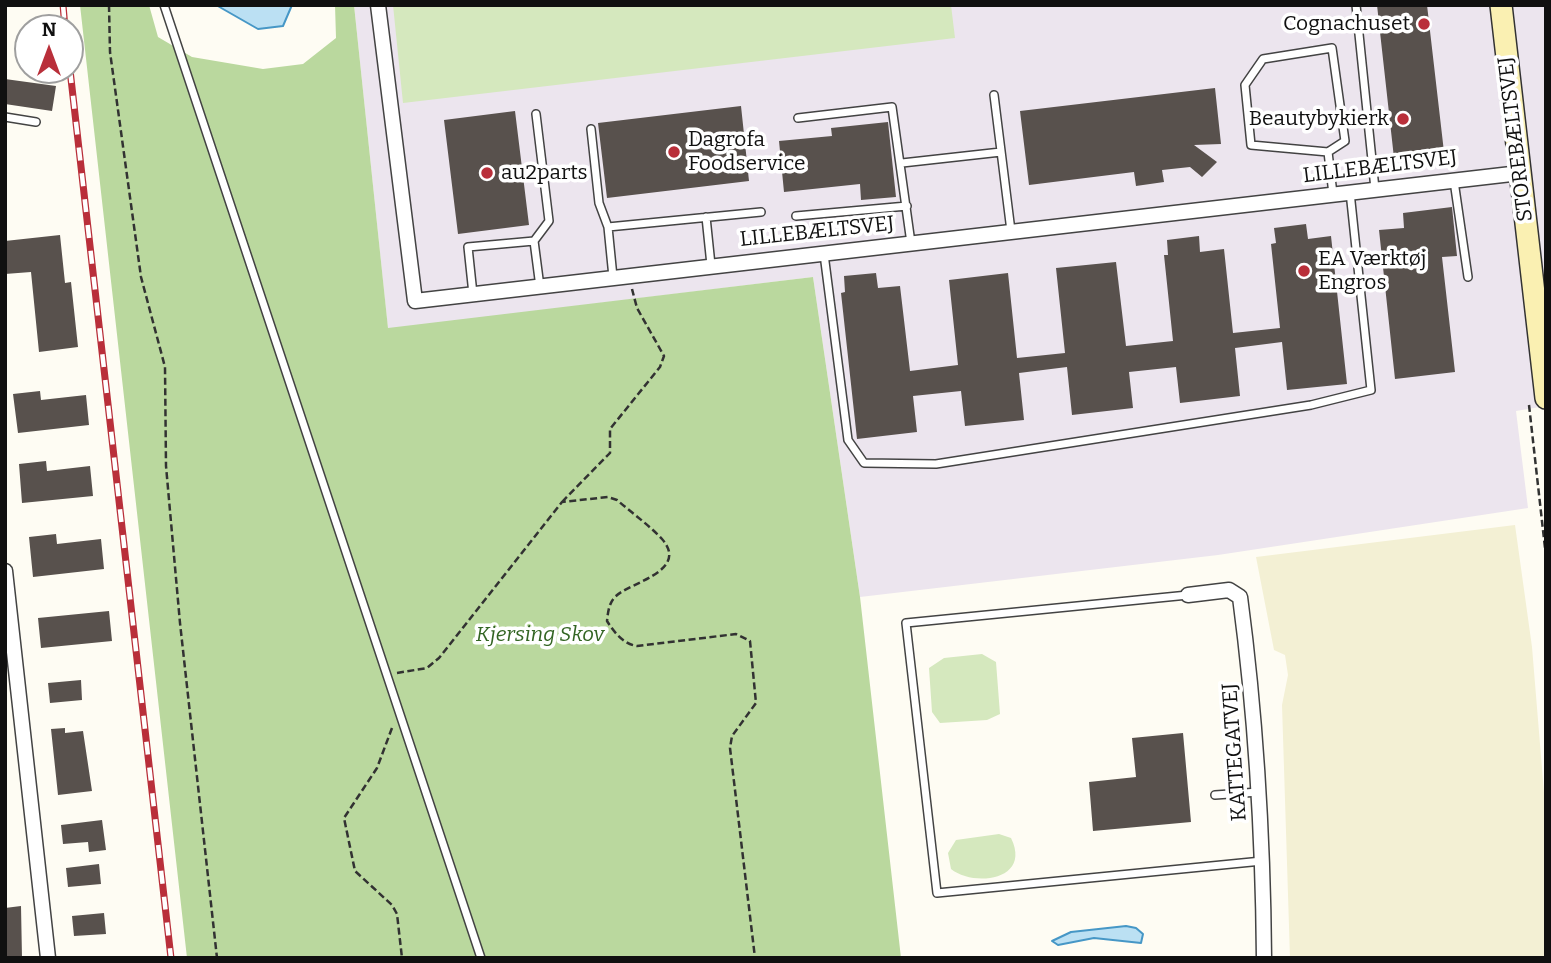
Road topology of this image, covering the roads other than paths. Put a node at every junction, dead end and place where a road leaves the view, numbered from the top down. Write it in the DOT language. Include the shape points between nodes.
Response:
graph roads {
  1 [pos="164,5"];
  2 [pos="378,5"];
  3 [pos="1356,5"];
  4 [pos="1501,5"];
  5 [pos="994,95"];
  6 [pos="536,114"];
  7 [pos="5,117"];
  8 [pos="798,118"];
  9 [pos="36,122"];
  10 [pos="591,129"];
  11 [pos="1001,152"];
  12 [pos="1328,152"];
  13 [pos="902,163"];
  14 [pos="1520,173"];
  15 [pos="1454,180"];
  16 [pos="1375,189"];
  17 [pos="1350,192"];
  18 [pos="1332,194"];
  19 [pos="906,206"];
  20 [pos="761,212"];
  21 [pos="796,216"];
  22 [pos="706,217"];
  23 [pos="608,227"];
  24 [pos="1011,231"];
  25 [pos="534,241"];
  26 [pos="911,243"];
  27 [pos="824,253"];
  28 [pos="711,265"];
  29 [pos="1468,277"];
  30 [pos="613,278"];
  31 [pos="540,287"];
  32 [pos="473,294"];
  33 [pos="1546,398"];
  34 [pos="5,571"];
  35 [pos="1188,595"];
  36 [pos="11,669"];
  37 [pos="1260,792"];
  38 [pos="1215,795"];
  39 [pos="1263,861"];
  40 [pos="48,958"];
  41 [pos="481,958"];
  42 [pos="1264,958"];
  1 -- 41 [label="lane"];
  2 -- 32 [label="street, LILLEBÆLTSVEJ" via="415,301"];
  3 -- 16 [label="lane"];
  4 -- 14 [label="street, STOREBÆLTSVEJ"];
  5 -- 11 [label="lane"];
  6 -- 25 [label="lane" via="549,221"];
  7 -- 9 [label="lane"];
  8 -- 13 [label="lane" via="892,107"];
  10 -- 23 [label="lane" via="599,203"];
  11 -- 13 [label="lane"];
  11 -- 24 [label="lane"];
  12 -- 12 [label="lane" via="1345,141 1332,48 1263,59 1245,85 1251,145"];
  12 -- 18 [label="lane"];
  13 -- 19 [label="lane"];
  14 -- 15 [label="street, LILLEBÆLTSVEJ"];
  14 -- 33 [label="street, STOREBÆLTSVEJ"];
  15 -- 16 [label="street, LILLEBÆLTSVEJ"];
  15 -- 29 [label="lane"];
  16 -- 17 [label="street, LILLEBÆLTSVEJ"];
  17 -- 18 [label="street, LILLEBÆLTSVEJ"];
  17 -- 27 [label="lane" via="1371,390 1311,405 936,464 864,463 848,440"];
  18 -- 24 [label="street, LILLEBÆLTSVEJ"];
  19 -- 21 [label="lane"];
  19 -- 26 [label="lane"];
  20 -- 22 [label="lane"];
  22 -- 23 [label="lane"];
  22 -- 28 [label="lane"];
  23 -- 30 [label="lane"];
  24 -- 26 [label="street, LILLEBÆLTSVEJ"];
  25 -- 31 [label="lane"];
  25 -- 32 [label="lane" via="468,247"];
  26 -- 27 [label="street, LILLEBÆLTSVEJ"];
  27 -- 28 [label="street, LILLEBÆLTSVEJ"];
  28 -- 30 [label="street, LILLEBÆLTSVEJ"];
  30 -- 31 [label="street, LILLEBÆLTSVEJ"];
  31 -- 32 [label="street, LILLEBÆLTSVEJ"];
  34 -- 36 [label="street"];
  35 -- 37 [label="street, KATTEGATVEJ" via="1229,590 1240,597"];
  35 -- 39 [label="lane" via="906,623 937,893"];
  36 -- 40 [label="street"];
  37 -- 38 [label="lane"];
  37 -- 39 [label="street, KATTEGATVEJ"];
  39 -- 42 [label="street, KATTEGATVEJ"];
}
